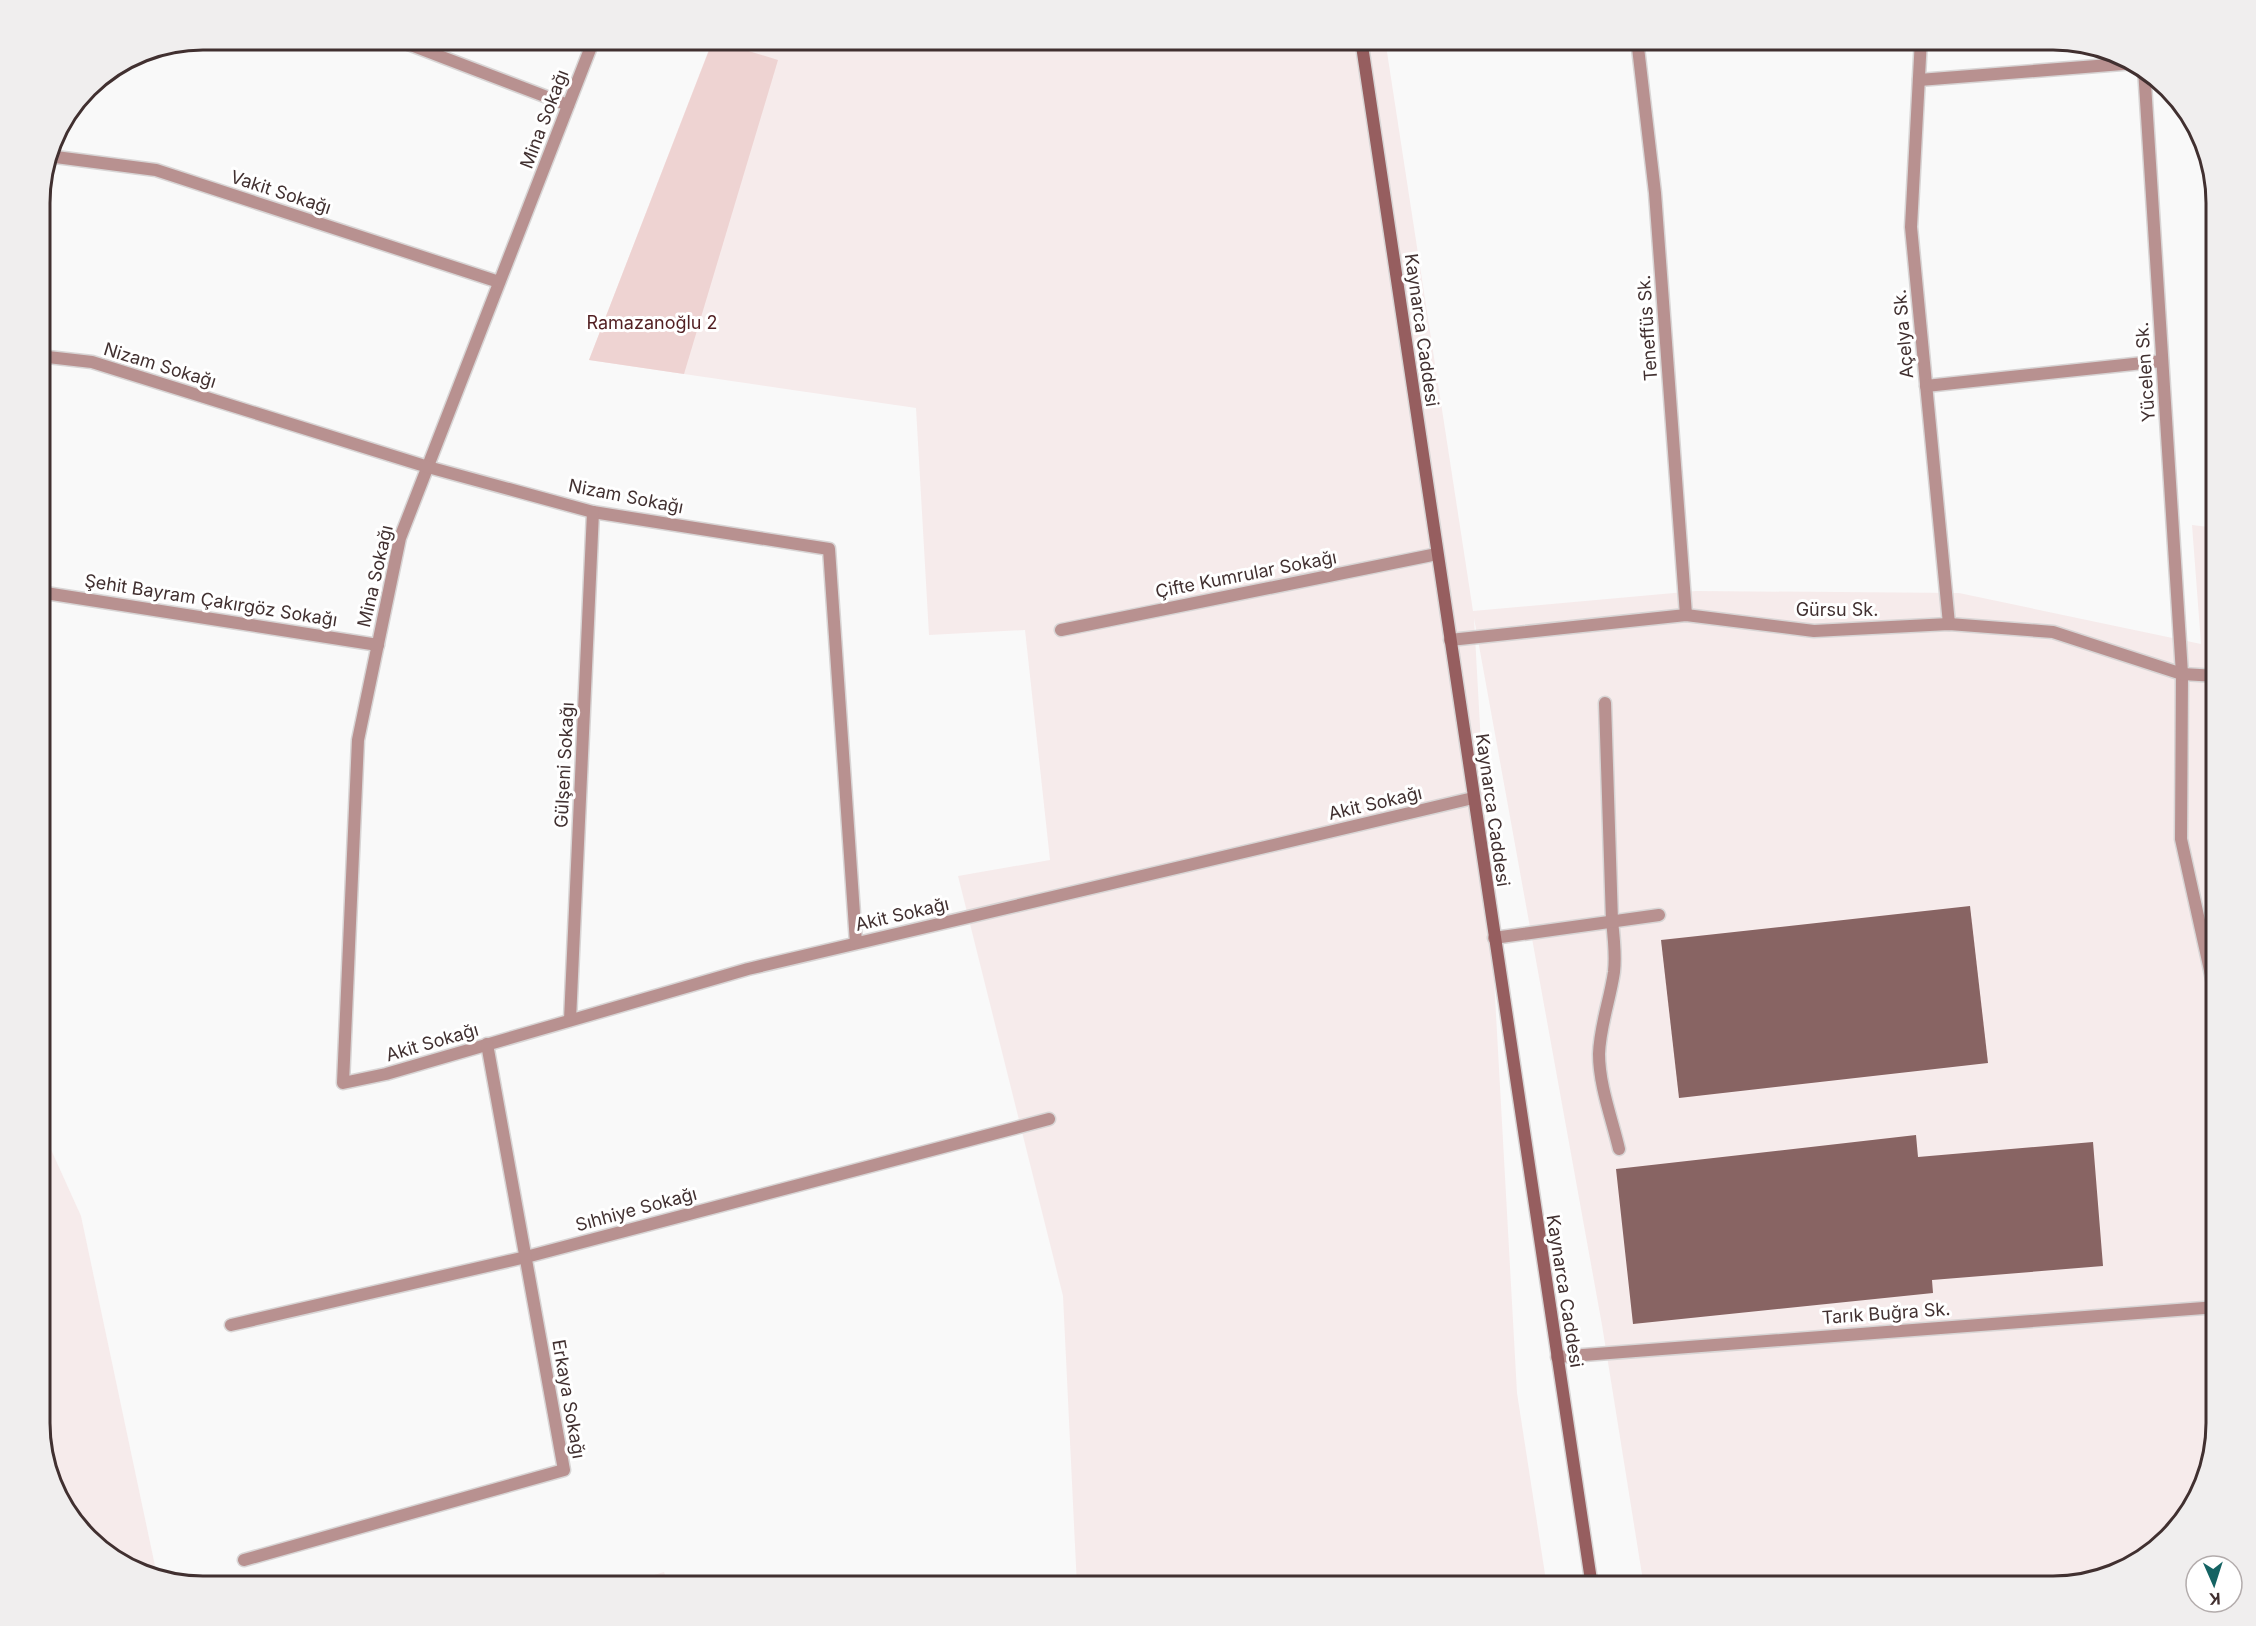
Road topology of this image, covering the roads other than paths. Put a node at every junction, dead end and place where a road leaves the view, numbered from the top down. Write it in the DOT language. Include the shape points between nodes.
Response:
graph roads {
  1 [pos="424,50"];
  2 [pos="590,50"];
  3 [pos="1362,50"];
  4 [pos="1638,50"];
  5 [pos="1920,50"];
  6 [pos="2119,64"];
  7 [pos="2145,80"];
  8 [pos="1919,81"];
  9 [pos="568,105"];
  10 [pos="57,157"];
  11 [pos="499,282"];
  12 [pos="50,357"];
  13 [pos="2162,361"];
  14 [pos="1926,386"];
  15 [pos="428,467"];
  16 [pos="593,512"];
  17 [pos="1437,554"];
  18 [pos="50,594"];
  19 [pos="1686,615"];
  20 [pos="1948,624"];
  21 [pos="1061,630"];
  22 [pos="1450,640"];
  23 [pos="378,645"];
  24 [pos="2182,674"];
  25 [pos="2206,675"];
  26 [pos="1605,703"];
  27 [pos="1473,798"];
  28 [pos="1659,915"];
  29 [pos="1612,921"];
  30 [pos="1494,938"];
  31 [pos="856,943"];
  32 [pos="2206,952"];
  33 [pos="570,1020"];
  34 [pos="487,1044"];
  35 [pos="343,1083"];
  36 [pos="1049,1119"];
  37 [pos="1619,1149"];
  38 [pos="526,1257"];
  39 [pos="2206,1308"];
  40 [pos="231,1325"];
  41 [pos="1557,1357"];
  42 [pos="244,1560"];
  43 [pos="1590,1576"];
  1 -- 9 [label="street"];
  2 -- 9 [label="street, Mina Sokağı"];
  3 -- 17 [label="main road, Kaynarca Caddesi"];
  4 -- 19 [label="street, Teneffüs Sk." via="1655,193"];
  5 -- 8 [label="street, Açelya Sk."];
  6 -- 8 [label="street"];
  7 -- 13 [label="street, Yücelen Sk."];
  8 -- 14 [label="street, Açelya Sk." via="1911,227"];
  9 -- 11 [label="street, Mina Sokağı"];
  10 -- 11 [label="street, Vakit Sokağı" via="156,170"];
  11 -- 15 [label="street, Mina Sokağı"];
  12 -- 15 [label="street, Nizam Sokağı" via="92,362"];
  13 -- 14 [label="street"];
  13 -- 24 [label="street, Yücelen Sk."];
  14 -- 20 [label="street, Açelya Sk."];
  15 -- 16 [label="street, Nizam Sokağı"];
  15 -- 23 [label="street, Mina Sokağı" via="400,538"];
  16 -- 31 [label="street, Nizam Sokağı" via="829,549"];
  16 -- 33 [label="street, Gülşeni Sokağı"];
  17 -- 21 [label="street, Çifte Kumrular Sokağı"];
  17 -- 22 [label="main road, Kaynarca Caddesi"];
  18 -- 23 [label="street, Şehit Bayram Çakırgöz Sokağı"];
  19 -- 20 [label="street, Gürsu Sk." via="1814,631"];
  19 -- 22 [label="street, Gürsu Sk."];
  20 -- 24 [label="street, Gürsu Sk." via="2053,632"];
  22 -- 27 [label="main road, Kaynarca Caddesi"];
  23 -- 35 [label="street, Mina Sokağı" via="358,740"];
  24 -- 25 [label="street, Gürsu Sk."];
  24 -- 32 [label="street, Yücelen Sk." via="2181,839"];
  26 -- 29 [label="street"];
  27 -- 30 [label="main road, Kaynarca Caddesi"];
  27 -- 31 [label="street, Akit Sokağı"];
  28 -- 29 [label="street"];
  29 -- 30 [label="street"];
  29 -- 37 [label="street" via="1614,971 1599,1056"];
  30 -- 41 [label="main road, Kaynarca Caddesi"];
  31 -- 33 [label="street, Akit Sokağı"];
  33 -- 34 [label="street, Akit Sokağı"];
  34 -- 35 [label="street, Akit Sokağı"];
  34 -- 38 [label="street, Erkaya Sokağı"];
  36 -- 38 [label="street, Sıhhiye Sokağı"];
  38 -- 40 [label="street, Sıhhiye Sokağı"];
  38 -- 42 [label="street, Erkaya Sokağı" via="564,1470"];
  39 -- 41 [label="street, Tarık Buğra Sk."];
  41 -- 43 [label="main road, Kaynarca Caddesi"];
}
